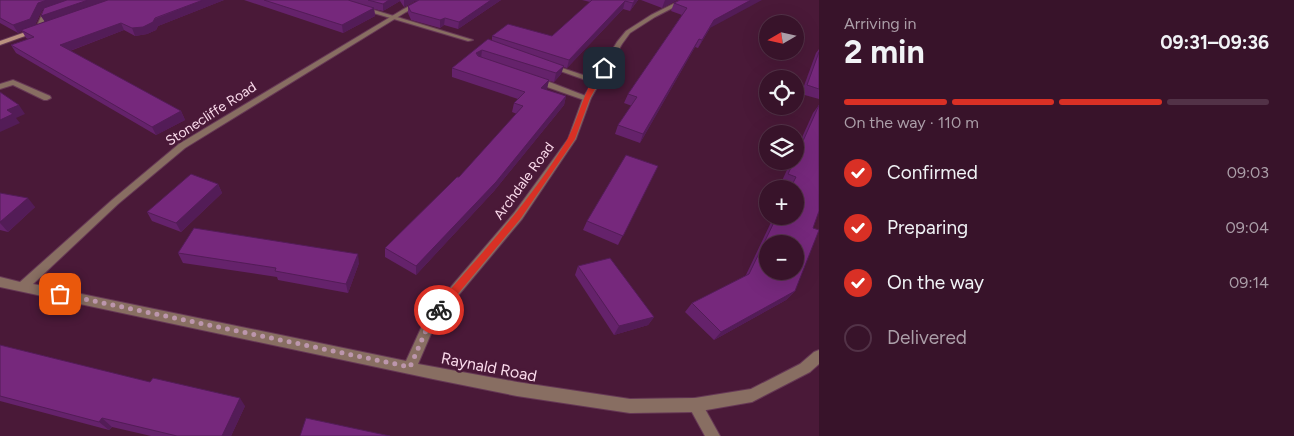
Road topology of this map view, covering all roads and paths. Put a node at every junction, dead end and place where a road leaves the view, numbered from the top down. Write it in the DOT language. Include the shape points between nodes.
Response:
graph roads {
  1 [pos="438,0"];
  2 [pos="679,1"];
  3 [pos="351,5"];
  4 [pos="60,8"];
  5 [pos="393,18"];
  6 [pos="48,27"];
  7 [pos="38,30"];
  8 [pos="470,40"];
  9 [pos="0,43"];
  10 [pos="547,65"];
  11 [pos="528,78"];
  12 [pos="597,81"];
  13 [pos="0,87"];
  14 [pos="47,98"];
  15 [pos="587,98"];
  16 [pos="0,282"];
  17 [pos="22,286"];
  18 [pos="819,356"];
  19 [pos="410,367"];
  20 [pos="695,405"];
  21 [pos="712,436"];
  1 -- 5 [label="street, Stonecliffe Road" via="417,4"];
  2 -- 12 [label="street, Archdale Road" via="628,32 610,55"];
  3 -- 5 [label="street"];
  4 -- 7 [label="street" via="45,13"];
  5 -- 8 [label="street"];
  5 -- 17 [label="street, Stonecliffe Road" via="182,146"];
  6 -- 7 [label="street"];
  7 -- 9 [label="street"];
  10 -- 12 [label="street"];
  11 -- 15 [label="street"];
  12 -- 15 [label="street, Archdale Road"];
  13 -- 14 [label="street" via="13,82"];
  15 -- 19 [label="street, Archdale Road" via="572,139 518,216 431,319"];
  16 -- 17 [label="street, Raynald Road"];
  17 -- 19 [label="street, Raynald Road"];
  18 -- 20 [label="street, Raynald Road" via="806,368 752,395"];
  19 -- 20 [label="street, Raynald Road" via="517,389 630,406"];
  20 -- 21 [label="street"];
}
